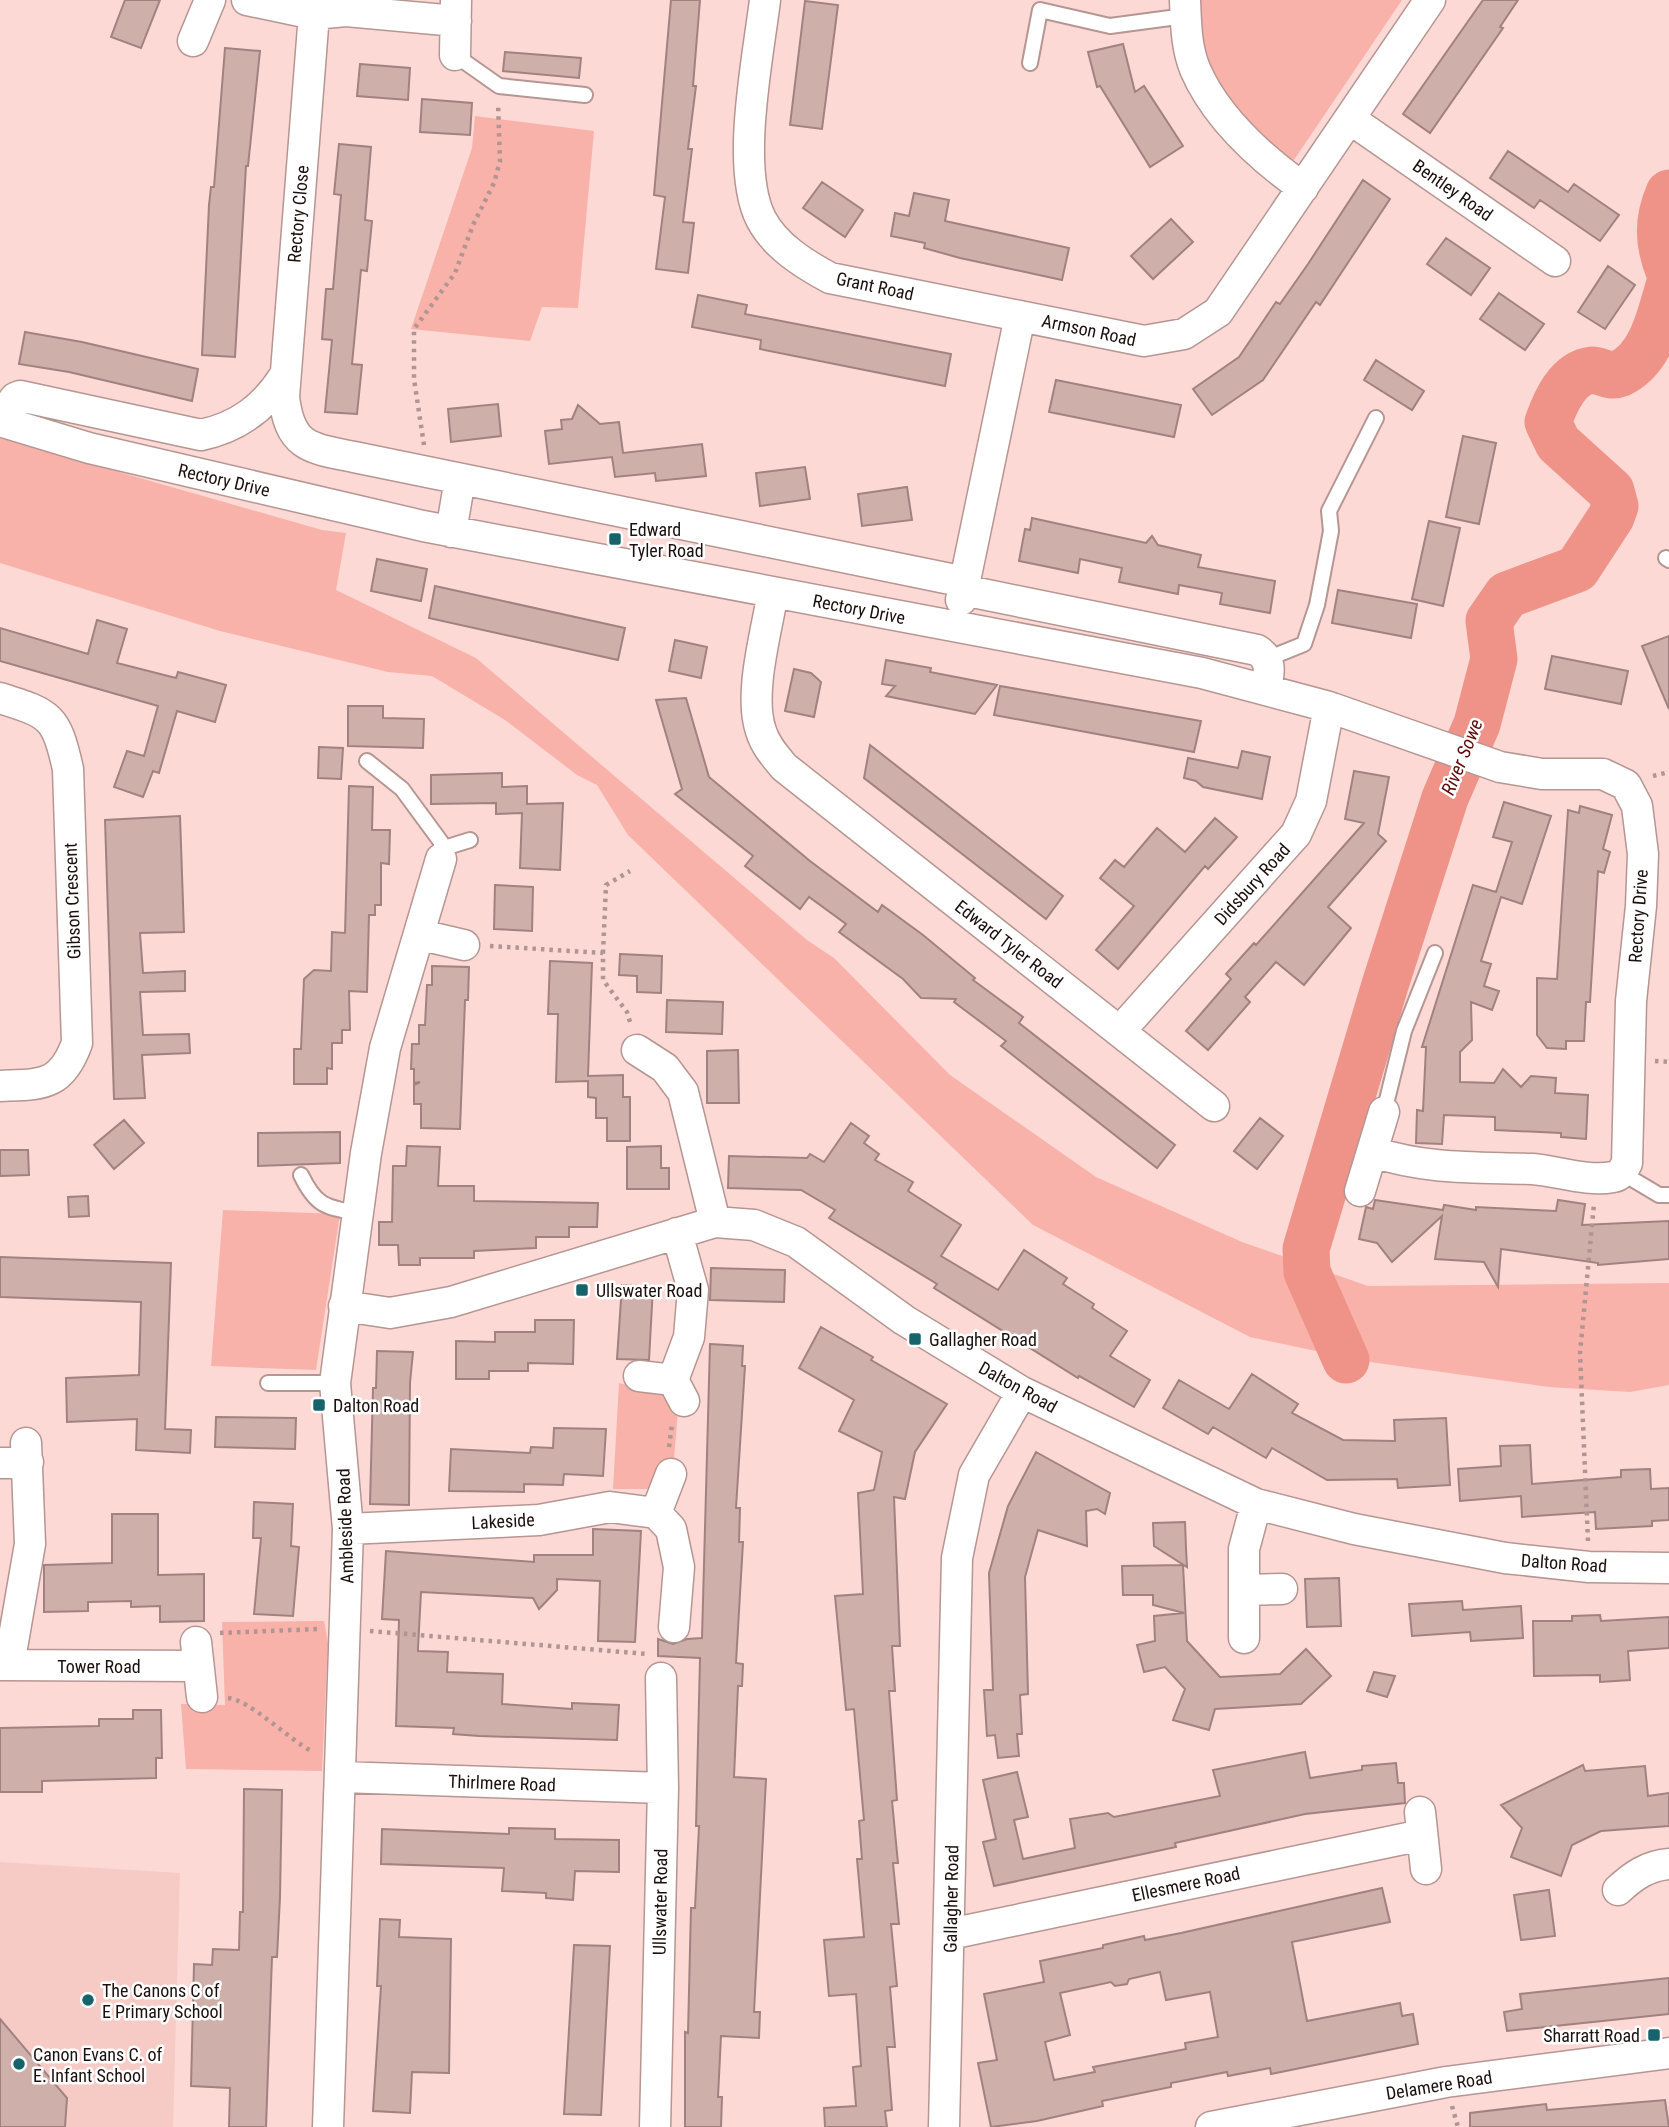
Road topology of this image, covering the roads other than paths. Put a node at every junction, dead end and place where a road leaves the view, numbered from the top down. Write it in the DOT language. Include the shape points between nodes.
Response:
graph roads {
  1 [pos="210,0"];
  2 [pos="247,0"];
  3 [pos="765,0"];
  4 [pos="1430,0"];
  5 [pos="1185,8"];
  6 [pos="456,10"];
  7 [pos="314,13"];
  8 [pos="193,41"];
  9 [pos="455,55"];
  10 [pos="1030,63"];
  11 [pos="585,95"];
  12 [pos="1350,119"];
  13 [pos="1303,188"];
  14 [pos="1555,261"];
  15 [pos="1020,316"];
  16 [pos="285,375"];
  17 [pos="1376,418"];
  18 [pos="0,420"];
  19 [pos="448,477"];
  20 [pos="451,532"];
  21 [pos="964,586"];
  22 [pos="773,592"];
  23 [pos="955,628"];
  24 [pos="1267,659"];
  25 [pos="1266,690"];
  26 [pos="0,698"];
  27 [pos="1329,707"];
  28 [pos="367,761"];
  29 [pos="470,841"];
  30 [pos="441,854"];
  31 [pos="421,934"];
  32 [pos="464,945"];
  33 [pos="1435,953"];
  34 [pos="1120,1031"];
  35 [pos="637,1050"];
  36 [pos="0,1086"];
  37 [pos="1214,1106"];
  38 [pos="1384,1112"];
  39 [pos="1373,1152"];
  40 [pos="301,1175"];
  41 [pos="1610,1175"];
  42 [pos="1360,1191"];
  43 [pos="1669,1195"];
  44 [pos="357,1213"];
  45 [pos="715,1222"];
  46 [pos="677,1233"];
  47 [pos="344,1306"];
  48 [pos="639,1376"];
  49 [pos="268,1383"];
  50 [pos="335,1383"];
  51 [pos="1022,1392"];
  52 [pos="18,1456"];
  53 [pos="671,1474"];
  54 [pos="1256,1504"];
  55 [pos="656,1513"];
  56 [pos="348,1529"];
  57 [pos="1669,1568"];
  58 [pos="1282,1589"];
  59 [pos="1245,1590"];
  60 [pos="674,1627"];
  61 [pos="1244,1637"];
  62 [pos="4,1665"];
  63 [pos="659,1666"];
  64 [pos="202,1697"];
  65 [pos="341,1769"];
  66 [pos="663,1788"];
  67 [pos="1669,1864"];
  68 [pos="1426,1870"];
  69 [pos="1618,1890"];
  70 [pos="950,1934"];
  71 [pos="1669,2053"];
  72 [pos="328,2127"];
  73 [pos="655,2127"];
  74 [pos="944,2127"];
  75 [pos="1210,2127"];
  1 -- 8 [label="street"];
  2 -- 7 [label="street"];
  3 -- 15 [label="street, Grant Road" via="749,176 762,220 776,239 830,278"];
  4 -- 12 [label="street, Armson Road"];
  5 -- 10 [label="lane" via="1110,26 1040,10"];
  5 -- 13 [label="street" via="1195,70 1209,93 1251,148"];
  6 -- 7 [label="street"];
  6 -- 9 [label="street"];
  7 -- 16 [label="street, Rectory Close"];
  9 -- 11 [label="lane" via="499,86"];
  12 -- 13 [label="street, Armson Road"];
  12 -- 14 [label="street, Bentley Road"];
  13 -- 15 [label="street, Armson Road" via="1226,303 1184,334 1144,341"];
  15 -- 21 [label="street, Armson Road"];
  16 -- 18 [label="street, Rectory Drive" via="247,417 201,435 20,397"];
  16 -- 19 [label="street, Rectory Close" via="286,415 296,436 314,449"];
  17 -- 24 [label="lane" via="1329,511 1327,556 1304,644"];
  18 -- 20 [label="street, Rectory Drive" via="89,448"];
  19 -- 20 [label="street"];
  19 -- 21 [label="street"];
  20 -- 22 [label="street, Rectory Drive"];
  21 -- 23 [label="street, Armson Road"];
  21 -- 24 [label="street" via="1257,650"];
  22 -- 23 [label="street, Rectory Drive"];
  22 -- 34 [label="street, Edward Tyler Road" via="757,695 761,731 784,767"];
  23 -- 25 [label="street, Rectory Drive" via="1202,673"];
  24 -- 25 [label="street"];
  25 -- 27 [label="street, Rectory Drive"];
  26 -- 36 [label="street, Gibson Crescent" via="46,715 60,731 68,769 77,1044 69,1065 54,1078 37,1085"];
  27 -- 34 [label="street, Didsbury Road" via="1311,802 1296,834"];
  27 -- 41 [label="street, Rectory Drive" via="1500,766 1542,774 1603,774 1626,785 1637,806 1643,854 1642,906 1631,1001 1627,1163"];
  28 -- 30 [label="lane" via="402,789 442,842"];
  29 -- 30 [label="lane"];
  30 -- 31 [label="street, Ambleside Road"];
  31 -- 32 [label="street"];
  31 -- 44 [label="street, Ambleside Road" via="385,1048"];
  33 -- 38 [label="lane" via="1404,1031"];
  34 -- 37 [label="street, Edward Tyler Road"];
  35 -- 45 [label="street" via="665,1068 683,1092"];
  38 -- 39 [label="street"];
  39 -- 41 [label="street" via="1441,1168"];
  39 -- 42 [label="street"];
  40 -- 44 [label="lane" via="311,1196 326,1207"];
  41 -- 43 [label="lane"];
  44 -- 47 [label="street, Ambleside Road"];
  45 -- 46 [label="street, Dalton Road"];
  45 -- 51 [label="street, Dalton Road" via="754,1225 796,1242 904,1320"];
  46 -- 47 [label="street, Dalton Road" via="451,1302 390,1312"];
  46 -- 48 [label="street" via="693,1290 678,1391"];
  47 -- 50 [label="street, Ambleside Road"];
  49 -- 50 [label="lane"];
  50 -- 56 [label="street, Ambleside Road"];
  51 -- 54 [label="street, Dalton Road"];
  51 -- 70 [label="street, Gallagher Road" via="974,1475 957,1558"];
  52 -- 62 [label="street" via="30,1544"];
  53 -- 55 [label="street"];
  54 -- 57 [label="street, Dalton Road" via="1354,1529 1505,1558 1589,1567"];
  54 -- 59 [label="street" via="1244,1549"];
  55 -- 56 [label="street, Lakeside" via="610,1507 538,1520"];
  55 -- 60 [label="street" via="671,1529 679,1567"];
  56 -- 65 [label="street, Ambleside Road"];
  58 -- 59 [label="street"];
  59 -- 61 [label="street"];
  62 -- 64 [label="street, Tower Road" via="197,1654"];
  63 -- 66 [label="street, Ullswater Road"];
  65 -- 66 [label="street, Thirlmere Road"];
  65 -- 72 [label="street, Ambleside Road"];
  66 -- 73 [label="street, Ullswater Road"];
  67 -- 69 [label="street" via="1633,1876"];
  68 -- 70 [label="street, Ellesmere Road" via="1421,1823"];
  70 -- 74 [label="street, Gallagher Road"];
  71 -- 75 [label="street, Delamere Road" via="1446,2082"];
}
